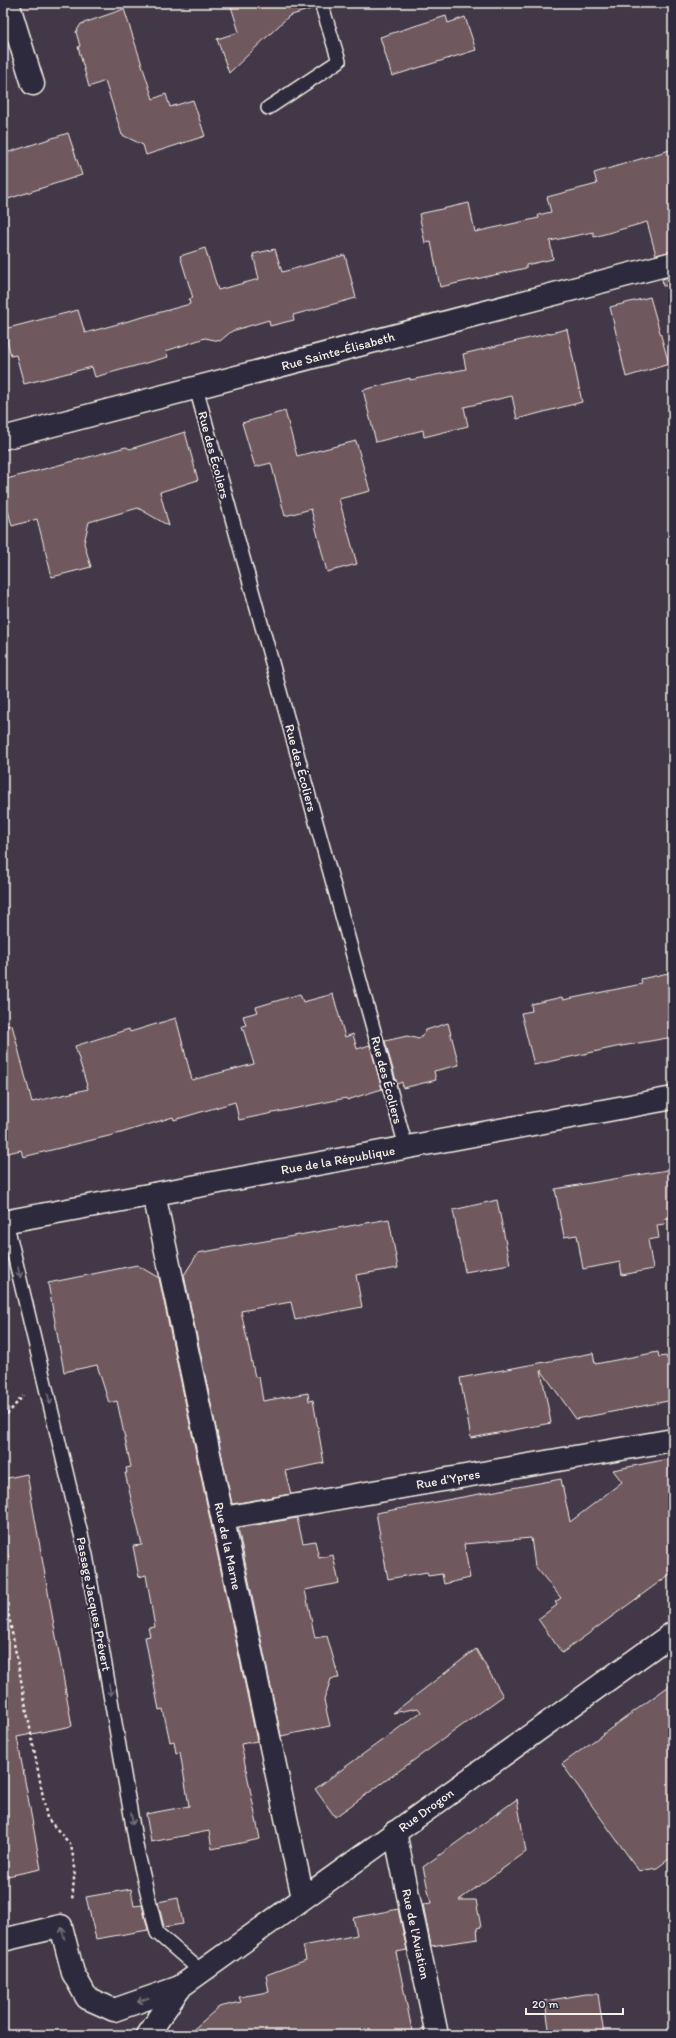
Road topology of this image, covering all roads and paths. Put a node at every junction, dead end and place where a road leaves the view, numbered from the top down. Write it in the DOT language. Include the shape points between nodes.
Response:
graph roads {
  1 [pos="8,3"];
  2 [pos="321,3"];
  3 [pos="33,84"];
  4 [pos="268,108"];
  5 [pos="673,263"];
  6 [pos="196,388"];
  7 [pos="3,438"];
  8 [pos="673,1098"];
  9 [pos="406,1147"];
  10 [pos="154,1194"];
  11 [pos="5,1221"];
  12 [pos="673,1440"];
  13 [pos="223,1518"];
  14 [pos="3,1585"];
  15 [pos="673,1633"];
  16 [pos="395,1832"];
  17 [pos="303,1898"];
  18 [pos="72,1902"];
  19 [pos="3,1940"];
  20 [pos="201,1971"];
  21 [pos="180,1987"];
  22 [pos="148,2035"];
  23 [pos="437,2035"];
  1 -- 3 [label="street"];
  2 -- 4 [label="lane" via="339,61"];
  5 -- 6 [label="street, Rue Sainte-Élisabeth"];
  6 -- 7 [label="street, Rue Sainte-Élisabeth"];
  6 -- 9 [label="lane, Rue des Écoliers"];
  8 -- 9 [label="street, Rue de la République"];
  9 -- 10 [label="street, Rue de la République"];
  10 -- 11 [label="street, Rue de la République"];
  10 -- 13 [label="street, Rue de la Marne"];
  11 -- 20 [label="lane, Passage Jacques Prévert, one-way" via="86,1555 137,1850 157,1933"];
  12 -- 13 [label="street, Rue d'Ypres"];
  13 -- 17 [label="street, Rue de la Marne"];
  14 -- 18 [label="path" via="47,1818 71,1845 76,1868"];
  15 -- 16 [label="street, Rue Drogon"];
  16 -- 17 [label="street, Rue Drogon"];
  16 -- 23 [label="street, Rue de l'Aviation"];
  17 -- 20 [label="street, Rue Drogon"];
  21 -- 19 [label="street, Rue Drogon, one-way" via="114,2010 87,1998 73,1974 61,1926"];
  20 -- 21 [label="street, Rue Drogon"];
  21 -- 22 [label="street, Rue Drogon"];
}
